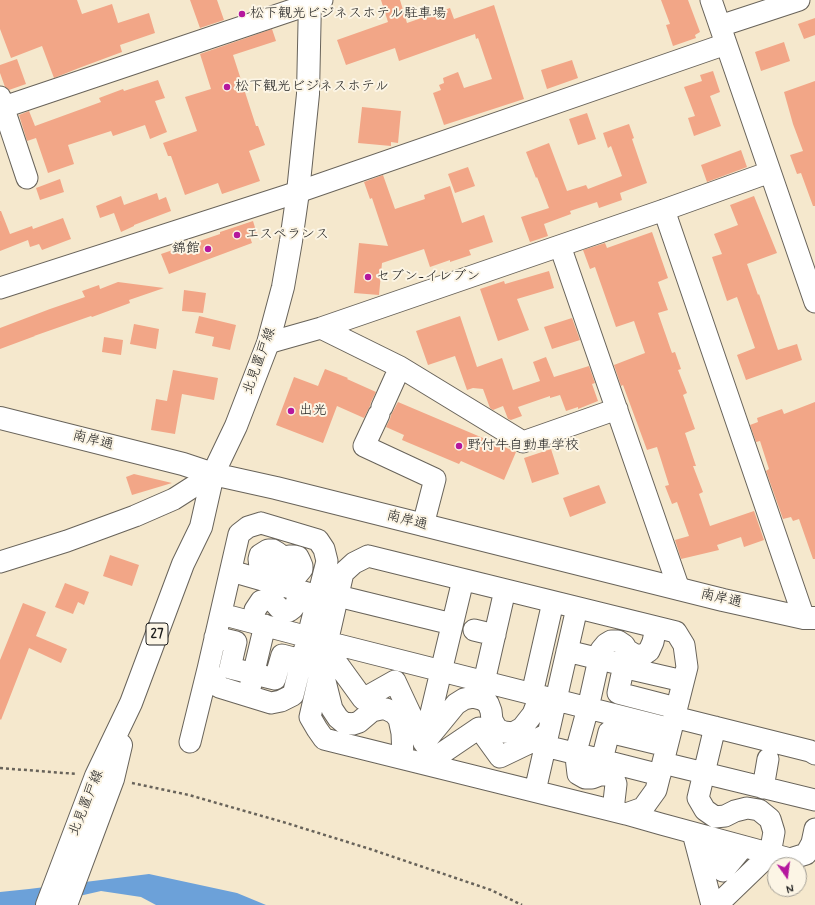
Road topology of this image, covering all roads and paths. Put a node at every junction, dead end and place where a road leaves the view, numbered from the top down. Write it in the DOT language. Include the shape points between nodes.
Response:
graph roads {
  1 [pos="711,0"];
  2 [pos="799,0"];
  3 [pos="314,1"];
  4 [pos="723,35"];
  5 [pos="2,102"];
  6 [pos="770,172"];
  7 [pos="26,178"];
  8 [pos="298,192"];
  9 [pos="664,210"];
  10 [pos="560,246"];
  11 [pos="0,288"];
  12 [pos="815,302"];
  13 [pos="321,328"];
  14 [pos="268,343"];
  15 [pos="400,367"];
  16 [pos="617,410"];
  17 [pos="0,418"];
  18 [pos="214,474"];
  19 [pos="423,525"];
  20 [pos="300,535"];
  21 [pos="0,562"];
  22 [pos="233,562"];
  23 [pos="463,580"];
  24 [pos="679,589"];
  25 [pos="505,590"];
  26 [pos="318,594"];
  27 [pos="553,602"];
  28 [pos="577,608"];
  29 [pos="221,614"];
  30 [pos="810,618"];
  31 [pos="259,624"];
  32 [pos="452,624"];
  33 [pos="656,627"];
  34 [pos="474,630"];
  35 [pos="495,635"];
  36 [pos="308,636"];
  37 [pos="215,637"];
  38 [pos="327,645"];
  39 [pos="567,651"];
  40 [pos="598,659"];
  41 [pos="302,660"];
  42 [pos="321,668"];
  43 [pos="208,669"];
  44 [pos="441,671"];
  45 [pos="253,674"];
  46 [pos="643,676"];
  47 [pos="683,681"];
  48 [pos="484,682"];
  49 [pos="248,696"];
  50 [pos="543,696"];
  51 [pos="588,708"];
  52 [pos="714,727"];
  53 [pos="547,740"];
  54 [pos="669,740"];
  55 [pos="190,742"];
  56 [pos="576,753"];
  57 [pos="815,754"];
  58 [pos="418,757"];
  59 [pos="768,759"];
  60 [pos="622,760"];
  61 [pos="0,768"];
  62 [pos="704,773"];
  63 [pos="105,778"];
  64 [pos="763,788"];
  65 [pos="535,791"];
  66 [pos="815,800"];
  67 [pos="619,812"];
  68 [pos="815,829"];
  69 [pos="693,833"];
  70 [pos="718,840"];
  71 [pos="743,847"];
  72 [pos="770,854"];
  73 [pos="782,857"];
  74 [pos="796,857"];
  75 [pos="47,905"];
  76 [pos="66,905"];
  77 [pos="522,905"];
  78 [pos="712,905"];
  79 [pos="717,905"];
  1 -- 4 [label="street"];
  2 -- 4 [label="street"];
  3 -- 5 [label="street"];
  3 -- 8 [label="main road, 北見置戸線 / 27"];
  4 -- 6 [label="street"];
  4 -- 8 [label="street"];
  5 -- 7 [label="street"];
  6 -- 9 [label="street"];
  6 -- 12 [label="street"];
  8 -- 11 [label="street"];
  8 -- 14 [label="main road, 北見置戸線 / 27" via="283,286"];
  9 -- 10 [label="street"];
  9 -- 30 [label="street"];
  10 -- 13 [label="street"];
  10 -- 16 [label="street"];
  13 -- 14 [label="street"];
  13 -- 15 [label="street"];
  14 -- 18 [label="main road, 北見置戸線 / 27" via="236,426"];
  15 -- 16 [label="street" via="523,442"];
  15 -- 19 [label="street" via="364,446 435,479"];
  16 -- 24 [label="street"];
  17 -- 18 [label="main road, 南岸通"];
  18 -- 19 [label="main road, 南岸通"];
  18 -- 21 [label="street" via="174,499 135,516"];
  18 -- 63 [label="main road, 北見置戸線 / 27" via="201,527 183,564"];
  19 -- 24 [label="main road, 南岸通"];
  20 -- 22 [label="street" via="288,559 281,558 273,550 268,550 260,555 259,559"];
  20 -- 22 [label="street" via="261,523 248,527 239,534"];
  20 -- 26 [label="street" via="318,540 324,549 327,561"];
  22 -- 26 [label="street"];
  22 -- 29 [label="street"];
  23 -- 25 [label="street"];
  23 -- 26 [label="street" via="368,556 354,563"];
  23 -- 32 [label="street"];
  24 -- 30 [label="main road, 南岸通"];
  25 -- 27 [label="street"];
  25 -- 35 [label="street"];
  26 -- 31 [label="street" via="296,604 289,611 279,608 272,601 261,601 255,610"];
  26 -- 32 [label="street"];
  26 -- 36 [label="street"];
  26 -- 38 [label="street"];
  27 -- 28 [label="street"];
  27 -- 50 [label="street"];
  28 -- 33 [label="street"];
  28 -- 39 [label="street"];
  29 -- 31 [label="street"];
  29 -- 37 [label="street"];
  31 -- 36 [label="street"];
  31 -- 45 [label="street"];
  32 -- 44 [label="street"];
  33 -- 40 [label="street" via="650,651 643,655 635,655 618,641 606,644 600,650"];
  33 -- 47 [label="street" via="676,632 684,646 687,667"];
  34 -- 35 [label="street"];
  35 -- 48 [label="street"];
  36 -- 38 [label="street"];
  36 -- 41 [label="street"];
  37 -- 43 [label="street"];
  37 -- 45 [label="street" via="236,642 230,668"];
  38 -- 42 [label="street"];
  38 -- 44 [label="street"];
  38 -- 58 [label="street" via="363,699 395,681"];
  39 -- 40 [label="street"];
  39 -- 50 [label="street"];
  40 -- 51 [label="street"];
  40 -- 54 [label="street" via="624,665 618,693"];
  41 -- 45 [label="street" via="282,655 275,679"];
  41 -- 49 [label="street" via="293,695 271,703"];
  42 -- 58 [label="street" via="332,709 338,718 344,723 353,724 372,711 386,709 399,719 402,733"];
  42 -- 58 [label="street" via="310,717 324,739"];
  43 -- 49 [label="street" via="219,687"];
  43 -- 55 [label="street"];
  44 -- 48 [label="street"];
  44 -- 58 [label="street"];
  45 -- 49 [label="street"];
  46 -- 47 [label="street"];
  47 -- 54 [label="street"];
  48 -- 50 [label="street"];
  50 -- 51 [label="street"];
  50 -- 53 [label="street"];
  50 -- 58 [label="street" via="522,728 513,733 497,729 488,703 473,697 464,699 456,704"];
  51 -- 54 [label="street"];
  51 -- 56 [label="street"];
  52 -- 54 [label="street"];
  52 -- 57 [label="street"];
  52 -- 62 [label="street"];
  53 -- 56 [label="street"];
  53 -- 58 [label="street" via="500,757 479,728"];
  53 -- 65 [label="street"];
  54 -- 56 [label="street" via="609,732 602,760"];
  54 -- 60 [label="street"];
  54 -- 62 [label="street"];
  54 -- 67 [label="street" via="656,790 643,808"];
  56 -- 67 [label="street" via="578,774 585,778 609,775 614,779"];
  58 -- 65 [label="street"];
  59 -- 64 [label="street"];
  61 -- 63 [label="path"];
  62 -- 64 [label="street"];
  62 -- 72 [label="street" via="698,798 705,810 715,817 747,808 759,810 770,818 774,832"];
  63 -- 75 [label="main road, 北見置戸線 / 27"];
  63 -- 76 [label="main road, 北見置戸線 / 27"];
  63 -- 77 [label="path" via="190,795 283,822 491,890"];
  64 -- 66 [label="street"];
  65 -- 67 [label="street"];
  67 -- 69 [label="street"];
  68 -- 74 [label="street" via="806,854"];
  69 -- 70 [label="street"];
  69 -- 78 [label="street"];
  70 -- 71 [label="street"];
  70 -- 71 [label="street" via="723,871"];
  71 -- 72 [label="street"];
  72 -- 73 [label="street"];
  72 -- 79 [label="street"];
}
